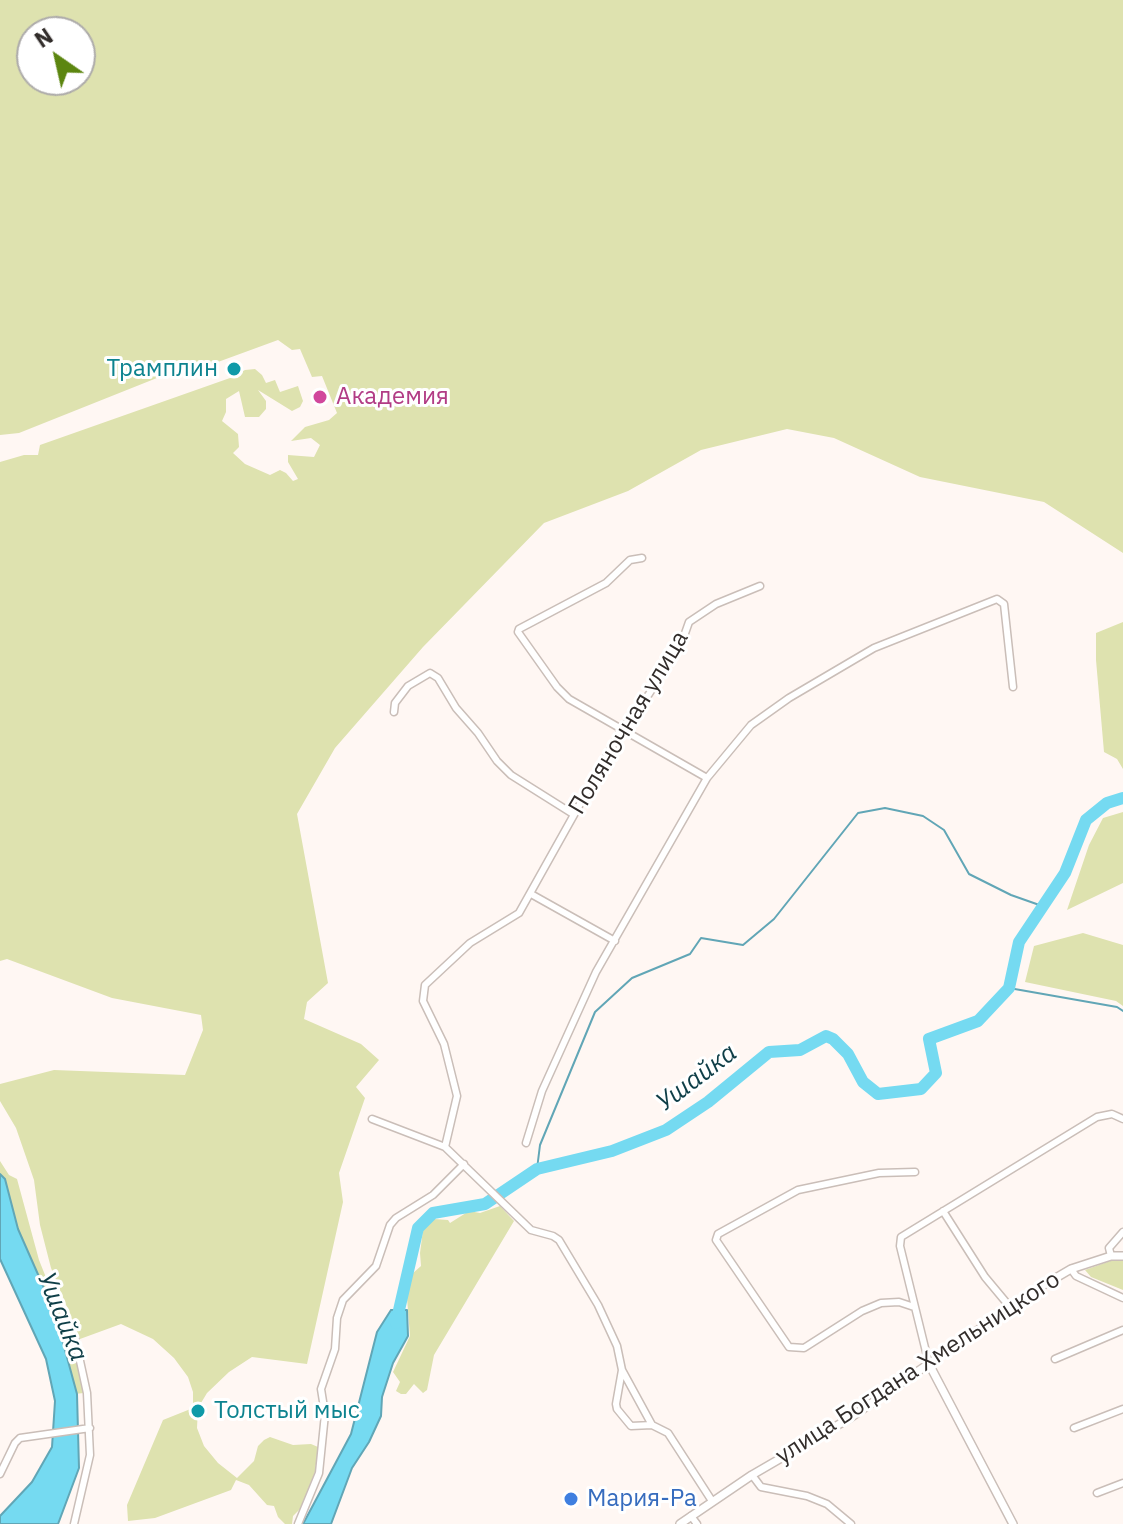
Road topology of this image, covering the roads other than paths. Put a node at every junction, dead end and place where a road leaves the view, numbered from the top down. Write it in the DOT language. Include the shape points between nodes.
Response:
graph roads {
  1 [pos="642,558"];
  2 [pos="760,586"];
  3 [pos="1013,687"];
  4 [pos="394,712"];
  5 [pos="622,729"];
  6 [pos="707,778"];
  7 [pos="573,814"];
  8 [pos="531,894"];
  9 [pos="615,941"];
  10 [pos="372,1119"];
  11 [pos="1123,1119"];
  12 [pos="526,1143"];
  13 [pos="445,1147"];
  14 [pos="464,1164"];
  15 [pos="915,1172"];
  16 [pos="943,1211"];
  17 [pos="1123,1232"];
  18 [pos="1111,1256"];
  19 [pos="1123,1256"];
  20 [pos="1071,1269"];
  21 [pos="1123,1298"];
  22 [pos="914,1307"];
  23 [pos="1010,1307"];
  24 [pos="1123,1330"];
  25 [pos="75,1338"];
  26 [pos="1055,1359"];
  27 [pos="929,1364"];
  28 [pos="622,1370"];
  29 [pos="1123,1409"];
  30 [pos="652,1425"];
  31 [pos="88,1428"];
  32 [pos="1074,1428"];
  33 [pos="0,1474"];
  34 [pos="752,1475"];
  35 [pos="1123,1483"];
  36 [pos="1097,1493"];
  37 [pos="712,1501"];
  38 [pos="691,1516"];
  39 [pos="74,1524"];
  40 [pos="298,1524"];
  41 [pos="680,1524"];
  42 [pos="697,1524"];
  43 [pos="851,1524"];
  44 [pos="1013,1524"];
  1 -- 5 [label="street" via="630,560 606,583 518,632 569,699"];
  2 -- 5 [label="street, Поляночная улица" via="689,622 649,694"];
  3 -- 6 [label="street" via="1004,604 988,601 874,648 789,698 751,725"];
  4 -- 7 [label="street" via="408,686 430,673 504,768"];
  5 -- 6 [label="street"];
  5 -- 7 [label="street, Поляночная улица"];
  6 -- 9 [label="street"];
  7 -- 8 [label="street, Поляночная улица"];
  8 -- 9 [label="street"];
  8 -- 13 [label="street, Поляночная улица" via="519,913 470,943 425,985 423,1001 444,1044 457,1096"];
  9 -- 12 [label="street" via="568,1029"];
  10 -- 13 [label="street"];
  11 -- 16 [label="street" via="1112,1114 1097,1117"];
  13 -- 14 [label="street"];
  14 -- 28 [label="street" via="531,1230 555,1237 610,1329"];
  14 -- 40 [label="street" via="433,1195 396,1218 376,1266 343,1300 321,1389 325,1414 319,1473"];
  15 -- 22 [label="street" via="879,1173 798,1190 718,1234 716,1240 789,1347 798,1349 881,1303"];
  16 -- 22 [label="street" via="900,1239"];
  16 -- 23 [label="street"];
  17 -- 18 [label="street" via="1109,1248"];
  18 -- 19 [label="street, улица Богдана Хмельницкого"];
  18 -- 20 [label="street, улица Богдана Хмельницкого"];
  20 -- 21 [label="street"];
  20 -- 23 [label="street, улица Богдана Хмельницкого"];
  22 -- 27 [label="street"];
  23 -- 27 [label="street, улица Богдана Хмельницкого"];
  24 -- 26 [label="street"];
  25 -- 31 [label="street" via="87,1393"];
  27 -- 34 [label="street, улица Богдана Хмельницкого"];
  27 -- 44 [label="street"];
  28 -- 30 [label="street"];
  28 -- 30 [label="street" via="616,1404 622,1416 631,1426"];
  29 -- 32 [label="street"];
  30 -- 37 [label="street" via="668,1433"];
  31 -- 33 [label="street" via="24,1437 15,1443"];
  31 -- 39 [label="street" via="90,1455"];
  34 -- 37 [label="street, улица Богдана Хмельницкого"];
  34 -- 43 [label="street" via="761,1487 827,1504"];
  35 -- 36 [label="street"];
  37 -- 38 [label="street, улица Богдана Хмельницкого"];
  38 -- 41 [label="street, улица Богдана Хмельницкого"];
  38 -- 42 [label="street"];
}
